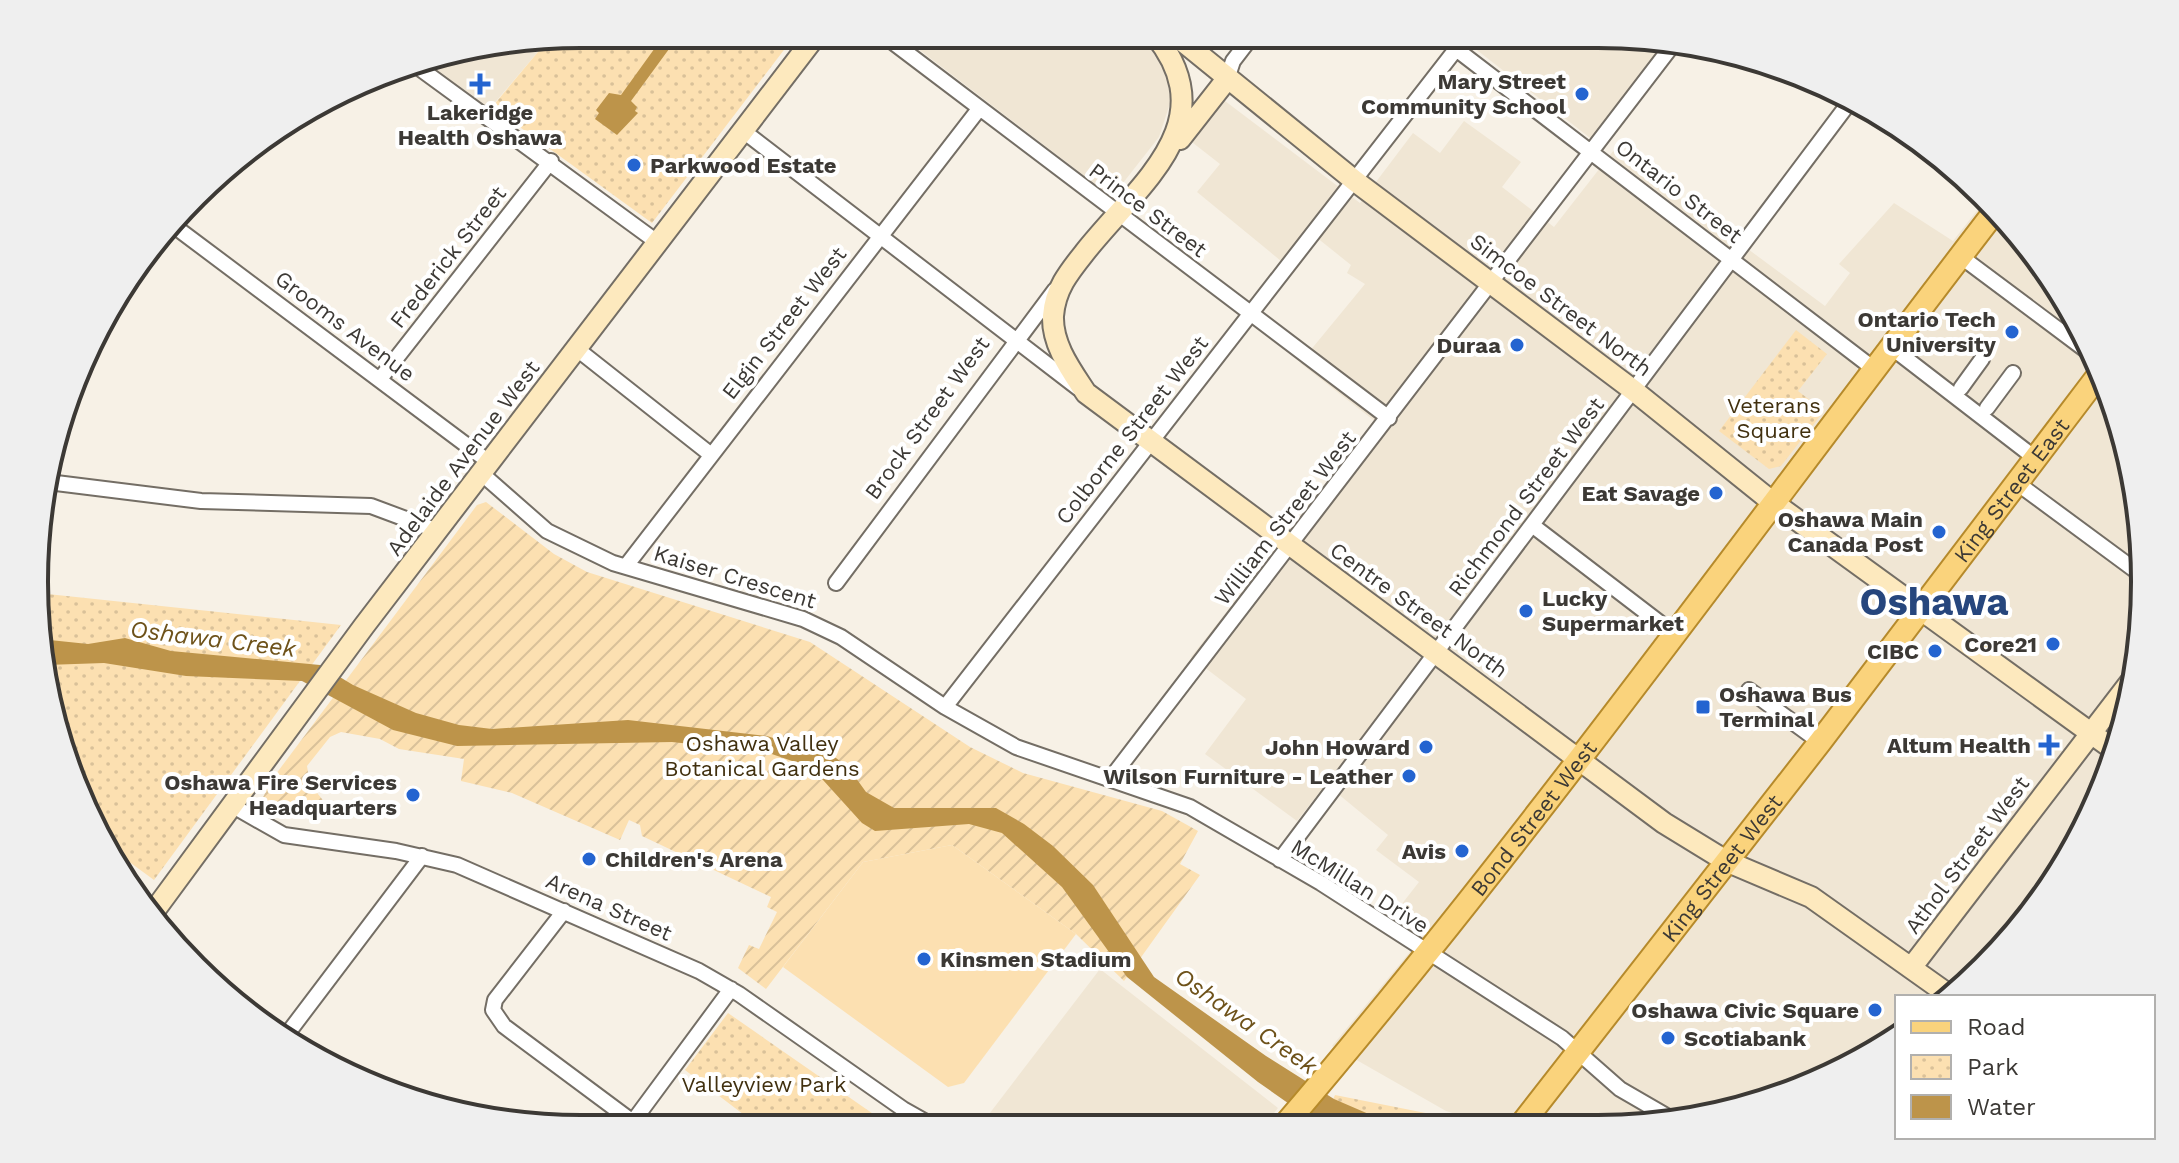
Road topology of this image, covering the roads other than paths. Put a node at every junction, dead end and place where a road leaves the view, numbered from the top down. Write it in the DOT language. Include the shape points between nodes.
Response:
graph roads {
  1 [pos="806,48"];
  2 [pos="900,48"];
  3 [pos="1165,48"];
  4 [pos="1190,48"];
  5 [pos="1243,48"];
  6 [pos="1456,49"];
  7 [pos="1667,53"];
  8 [pos="425,72"];
  9 [pos="1227,79"];
  10 [pos="979,109"];
  11 [pos="1844,109"];
  12 [pos="742,130"];
  13 [pos="1593,151"];
  14 [pos="551,161"];
  15 [pos="1159,164"];
  16 [pos="1355,181"];
  17 [pos="1116,213"];
  18 [pos="1989,219"];
  19 [pos="180,230"];
  20 [pos="880,235"];
  21 [pos="657,242"];
  22 [pos="1960,256"];
  23 [pos="1730,259"];
  24 [pos="1492,283"];
  25 [pos="1060,284"];
  26 [pos="1249,315"];
  27 [pos="1055,339"];
  28 [pos="1014,341"];
  29 [pos="1891,347"];
  30 [pos="577,349"];
  31 [pos="2080,356"];
  32 [pos="1982,359"];
  33 [pos="1874,369"];
  34 [pos="2013,373"];
  35 [pos="380,379"];
  36 [pos="2092,381"];
  37 [pos="1961,388"];
  38 [pos="1633,390"];
  39 [pos="1086,393"];
  40 [pos="1987,408"];
  41 [pos="1389,418"];
  42 [pos="1152,444"];
  43 [pos="710,454"];
  44 [pos="2035,458"];
  45 [pos="485,468"];
  46 [pos="57,483"];
  47 [pos="2017,483"];
  48 [pos="1771,501"];
  49 [pos="1532,525"];
  50 [pos="438,531"];
  51 [pos="1291,546"];
  52 [pos="626,566"];
  53 [pos="2131,567"];
  54 [pos="836,583"];
  55 [pos="1920,609"];
  56 [pos="1673,633"];
  57 [pos="1437,653"];
  58 [pos="1749,690"];
  59 [pos="2118,698"];
  60 [pos="945,707"];
  61 [pos="2091,733"];
  62 [pos="1820,742"];
  63 [pos="2106,744"];
  64 [pos="1578,757"];
  65 [pos="1111,778"];
  66 [pos="233,806"];
  67 [pos="422,856"];
  68 [pos="1280,860"];
  69 [pos="1726,861"];
  70 [pos="158,906"];
  71 [pos="564,911"];
  72 [pos="1425,953"];
  73 [pos="1911,968"];
  74 [pos="731,989"];
  75 [pos="1941,989"];
  76 [pos="291,1029"];
  77 [pos="1576,1050"];
  78 [pos="1658,1111"];
  79 [pos="620,1115"];
  80 [pos="642,1115"];
  81 [pos="914,1115"];
  82 [pos="1293,1115"];
  83 [pos="1528,1115"];
  1 -- 12 [label="main road, Adelaide Avenue West"];
  2 -- 10 [label="street, Prince Street"];
  3 -- 15 [label="main road, Brock Street West" via="1182,84 1184,107"];
  4 -- 9 [label="main road, Simcoe Street North"];
  5 -- 9 [label="street"];
  6 -- 13 [label="street, Ontario Street"];
  6 -- 16 [label="street, Colborne Street West"];
  7 -- 13 [label="street, William Street West"];
  8 -- 14 [label="street"];
  9 -- 15 [label="main road"];
  9 -- 16 [label="main road, Simcoe Street North"];
  10 -- 17 [label="street, Prince Street"];
  10 -- 20 [label="street, Elgin Street West"];
  11 -- 23 [label="street, Richmond Street West"];
  12 -- 20 [label="street, Centre Street North"];
  12 -- 21 [label="main road, Adelaide Avenue West"];
  13 -- 23 [label="street, Ontario Street"];
  13 -- 24 [label="street, William Street West"];
  14 -- 21 [label="street"];
  14 -- 35 [label="street, Frederick Street"];
  15 -- 17 [label="main road, Brock Street West"];
  16 -- 24 [label="main road, Simcoe Street North"];
  16 -- 26 [label="street, Colborne Street West"];
  17 -- 25 [label="main road, Brock Street West"];
  17 -- 26 [label="street, Prince Street"];
  18 -- 22 [label="main road, Bond Street West"];
  19 -- 35 [label="street, Grooms Avenue"];
  20 -- 28 [label="street, Centre Street North"];
  20 -- 43 [label="street, Elgin Street West"];
  21 -- 30 [label="main road, Adelaide Avenue West"];
  22 -- 29 [label="main road, Bond Street West"];
  22 -- 31 [label="street"];
  23 -- 33 [label="street, Ontario Street"];
  23 -- 38 [label="street, Richmond Street West"];
  24 -- 38 [label="main road, Simcoe Street North"];
  24 -- 41 [label="street, William Street West"];
  25 -- 27 [label="main road, Brock Street West" via="1053,316"];
  25 -- 28 [label="street, Brock Street West"];
  26 -- 41 [label="street, Prince Street"];
  26 -- 42 [label="street, Colborne Street West"];
  27 -- 39 [label="main road, Centre Street North"];
  28 -- 39 [label="street, Centre Street North"];
  28 -- 54 [label="street, Brock Street West"];
  29 -- 33 [label="main road, Bond Street West"];
  29 -- 44 [label="street"];
  30 -- 43 [label="street"];
  30 -- 45 [label="main road, Adelaide Avenue West"];
  32 -- 37 [label="street"];
  33 -- 48 [label="main road, Bond Street West"];
  34 -- 40 [label="street"];
  35 -- 45 [label="street, Grooms Avenue"];
  36 -- 44 [label="main road, King Street East"];
  38 -- 48 [label="main road, Simcoe Street North"];
  38 -- 49 [label="street, Richmond Street West"];
  39 -- 42 [label="main road, Centre Street North"];
  41 -- 51 [label="street, William Street West"];
  42 -- 51 [label="main road, Centre Street North"];
  42 -- 60 [label="street, Colborne Street West"];
  43 -- 52 [label="street, Elgin Street West"];
  44 -- 47 [label="main road, King Street East"];
  45 -- 50 [label="main road, Adelaide Avenue West"];
  45 -- 52 [label="street, Kaiser Crescent" via="547,531"];
  46 -- 50 [label="street" via="201,501 371,506"];
  47 -- 53 [label="street"];
  47 -- 55 [label="main road, King Street East"];
  48 -- 55 [label="main road, Simcoe Street North"];
  48 -- 56 [label="main road, Bond Street West"];
  49 -- 56 [label="street"];
  49 -- 57 [label="street, Richmond Street West"];
  50 -- 66 [label="main road, Adelaide Avenue West"];
  51 -- 57 [label="main road, Centre Street North"];
  51 -- 65 [label="street, William Street West"];
  52 -- 60 [label="street, Kaiser Crescent" via="803,619 872,655"];
  55 -- 61 [label="main road, Simcoe Street North"];
  55 -- 62 [label="main road, King Street West"];
  56 -- 64 [label="main road, Bond Street West"];
  57 -- 64 [label="main road, Centre Street North"];
  57 -- 68 [label="street, Richmond Street West"];
  58 -- 62 [label="street"];
  59 -- 61 [label="main road, Athol Street West"];
  60 -- 65 [label="street, Kaiser Crescent" via="1016,747"];
  61 -- 63 [label="main road, Simcoe Street North"];
  61 -- 73 [label="main road, Athol Street West"];
  62 -- 69 [label="main road, King Street West"];
  64 -- 69 [label="main road, Centre Street North" via="1664,823"];
  64 -- 72 [label="main road, Bond Street West"];
  65 -- 68 [label="street, McMillan Drive" via="1190,807"];
  66 -- 67 [label="street, Arena Street" via="284,835"];
  66 -- 70 [label="main road, Adelaide Avenue West"];
  67 -- 71 [label="street, Arena Street" via="457,865"];
  67 -- 76 [label="street"];
  68 -- 72 [label="street, McMillan Drive"];
  69 -- 73 [label="main road, Centre Street North" via="1811,897"];
  69 -- 77 [label="main road, King Street West"];
  71 -- 74 [label="street, Arena Street"];
  71 -- 79 [label="street" via="495,1000 493,1010 504,1026"];
  72 -- 77 [label="street, McMillan Drive"];
  72 -- 82 [label="main road, Bond Street West"];
  73 -- 75 [label="main road, Centre Street North"];
  74 -- 80 [label="street"];
  74 -- 81 [label="street, Arena Street"];
  77 -- 78 [label="street, McMillan Drive" via="1620,1089"];
  77 -- 83 [label="main road, King Street West"];
}
